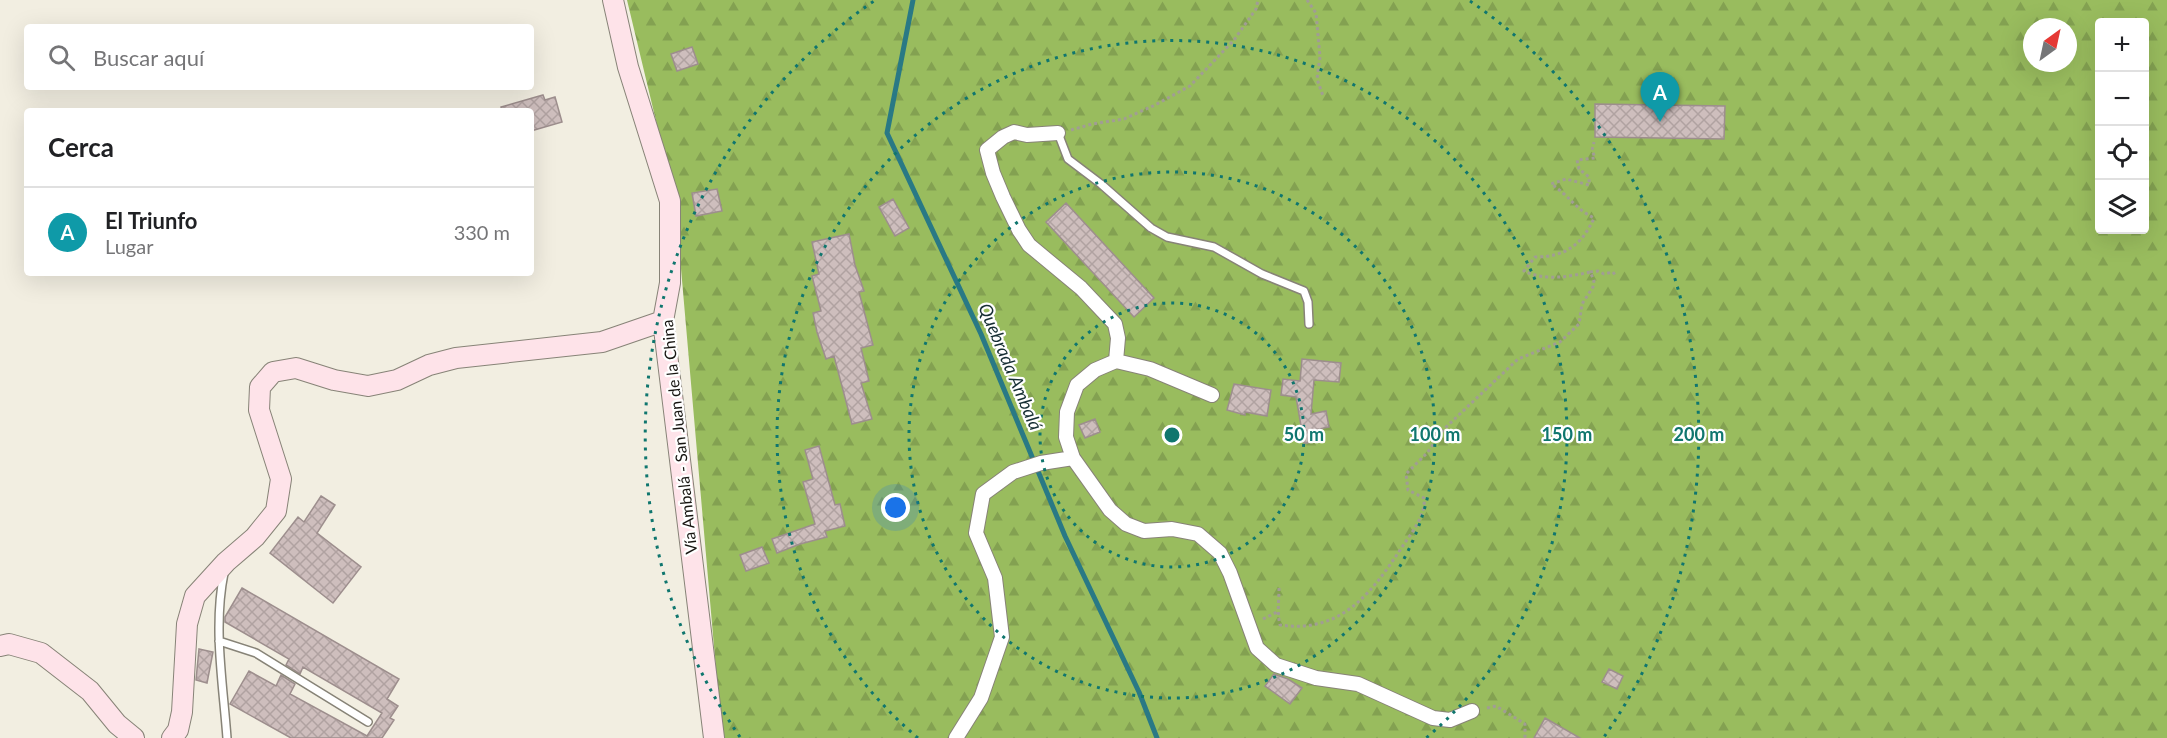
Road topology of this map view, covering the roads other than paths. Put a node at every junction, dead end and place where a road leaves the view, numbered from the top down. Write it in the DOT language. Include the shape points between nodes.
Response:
graph roads {
  1 [pos="613,0"];
  2 [pos="1058,133"];
  3 [pos="663,321"];
  4 [pos="1309,324"];
  5 [pos="1116,361"];
  6 [pos="1212,395"];
  7 [pos="1072,458"];
  8 [pos="226,562"];
  9 [pos="219,641"];
  10 [pos="0,646"];
  11 [pos="1472,711"];
  12 [pos="368,722"];
  13 [pos="134,738"];
  14 [pos="172,738"];
  15 [pos="227,738"];
  16 [pos="714,738"];
  17 [pos="956,738"];
  1 -- 3 [label="street, Vía Ambalá - San Juan de la China" via="628,67 670,201 670,283"];
  2 -- 4 [label="lane" via="1068,159 1152,228 1167,237 1214,247 1262,274 1304,291"];
  2 -- 5 [label="street" via="1014,132 987,150 993,173 1029,244 1081,288 1115,324 1119,338"];
  3 -- 8 [label="street" via="602,342 456,358 397,380 368,386 296,368 273,372 260,387 260,410 281,479 276,511 255,537"];
  3 -- 16 [label="street, Vía Ambalá - San Juan de la China"];
  5 -- 6 [label="street" via="1150,369"];
  5 -- 7 [label="street" via="1095,370 1077,385 1067,412 1066,437"];
  7 -- 11 [label="street" via="1125,525 1144,531 1172,529 1198,534 1220,553 1257,648 1276,665 1316,678 1358,684 1433,718 1450,720"];
  7 -- 17 [label="street" via="1013,472 983,494 976,532 995,578 1002,637 981,698"];
  8 -- 9 [label="lane" via="219,598"];
  8 -- 14 [label="street" via="195,596 187,624 182,712"];
  9 -- 12 [label="lane" via="256,653"];
  9 -- 15 [label="lane"];
  10 -- 13 [label="street" via="9,644 41,653 90,691"];
}
